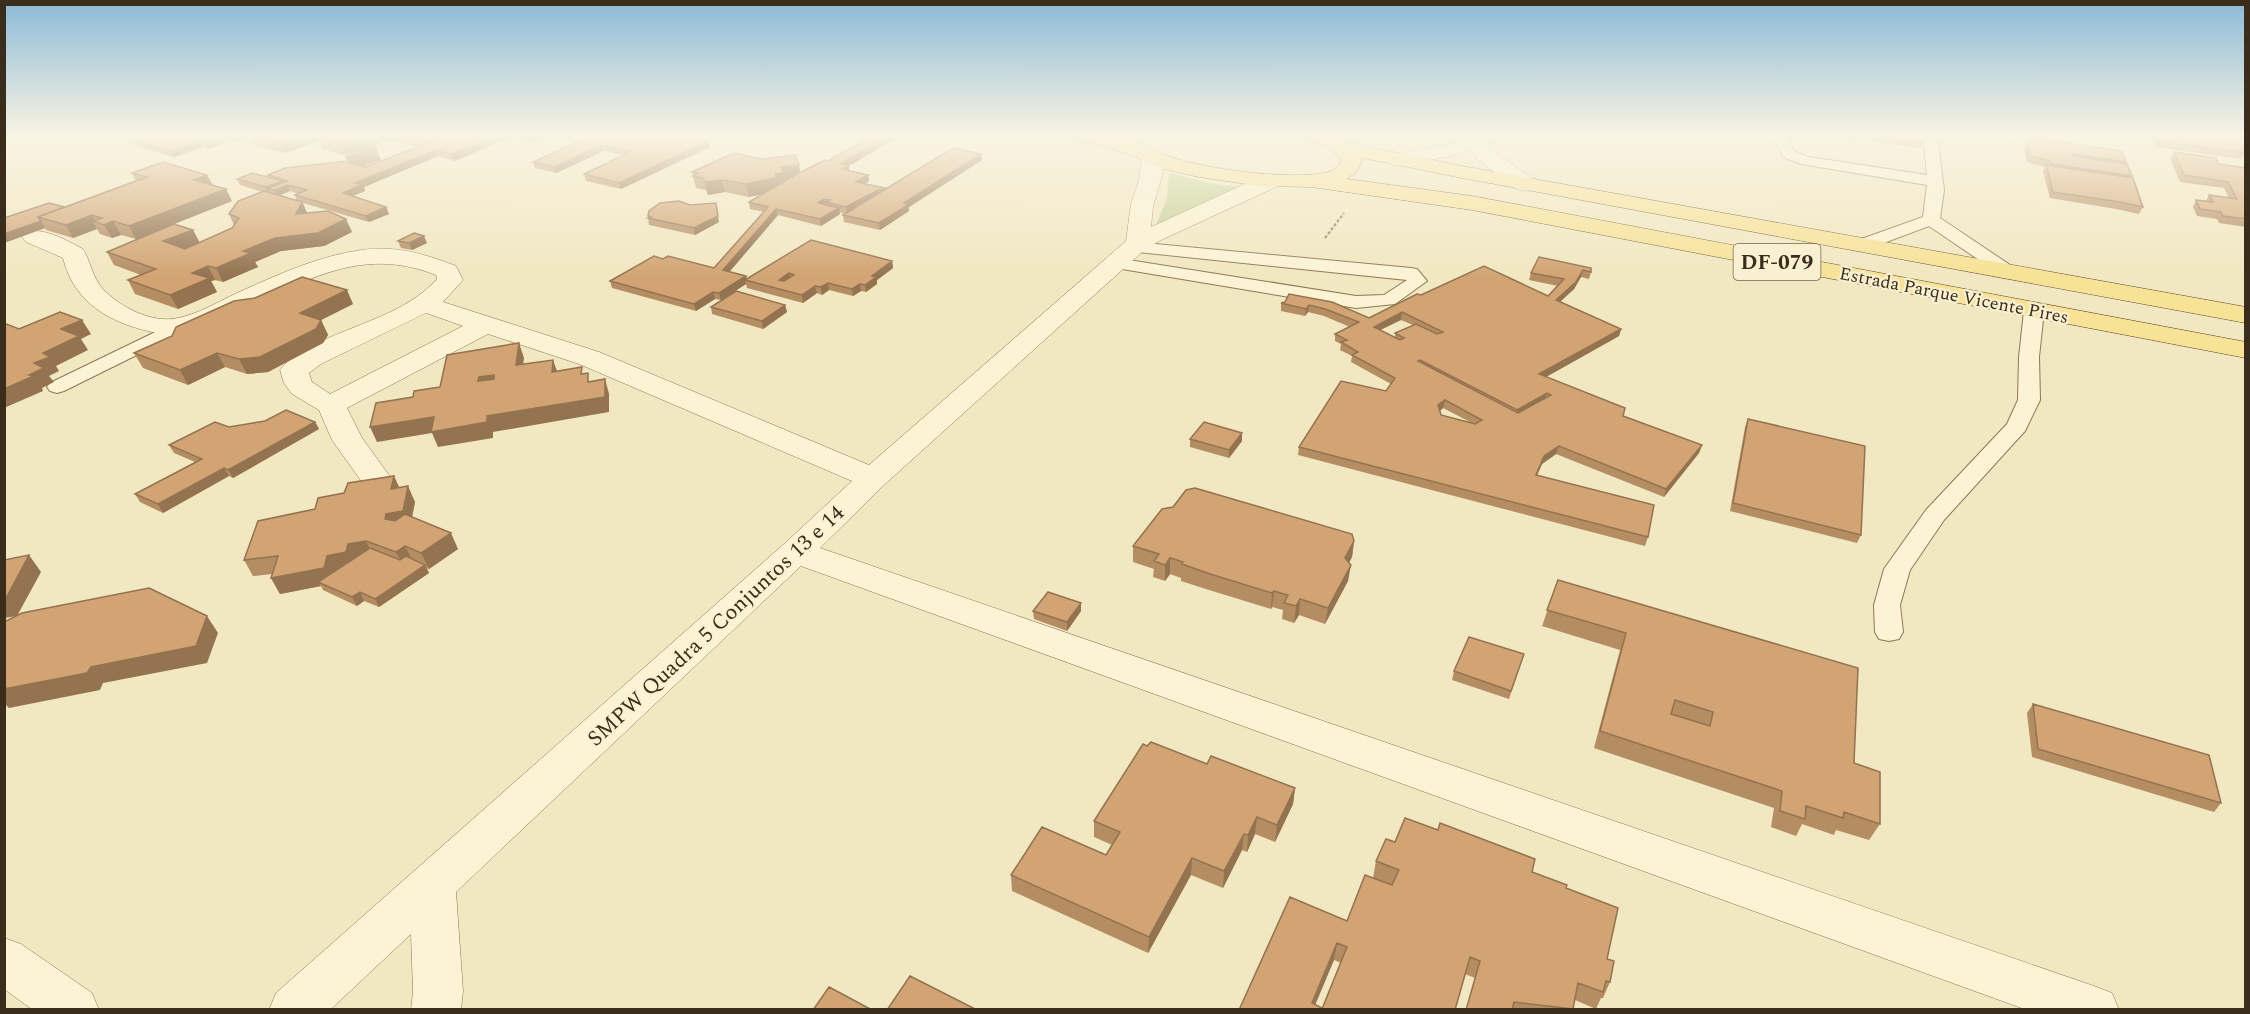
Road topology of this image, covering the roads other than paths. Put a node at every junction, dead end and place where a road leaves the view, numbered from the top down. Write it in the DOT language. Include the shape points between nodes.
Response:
graph roads {
  1 [pos="1149,182"];
  2 [pos="1267,182"];
  3 [pos="1324,182"];
  4 [pos="1516,182"];
  5 [pos="1935,182"];
  6 [pos="1525,184"];
  7 [pos="1931,220"];
  8 [pos="34,237"];
  9 [pos="1859,246"];
  10 [pos="1129,251"];
  11 [pos="2010,273"];
  12 [pos="424,304"];
  13 [pos="2034,310"];
  14 [pos="2246,315"];
  15 [pos="487,324"];
  16 [pos="178,327"];
  17 [pos="2246,350"];
  18 [pos="57,387"];
  19 [pos="331,405"];
  20 [pos="873,478"];
  21 [pos="378,482"];
  22 [pos="796,552"];
  23 [pos="1889,632"];
  24 [pos="432,885"];
  25 [pos="4,960"];
  26 [pos="74,1010"];
  27 [pos="294,1010"];
  28 [pos="436,1010"];
  29 [pos="2094,1010"];
  1 -- 10 [label="street"];
  2 -- 10 [label="street, SMPW Quadra 5 Conjuntos 13 e 14"];
  3 -- 13 [label="main road, Estrada Parque Vicente Pires / DF-079" via="1472,203"];
  4 -- 6 [label="main road, Estrada Parque Vicente Pires / DF-079"];
  5 -- 7 [label="lane"];
  6 -- 9 [label="main road, Estrada Parque Vicente Pires / DF-079"];
  7 -- 9 [label="lane"];
  7 -- 11 [label="lane"];
  8 -- 16 [label="street" via="74,254 81,277 101,304 113,312 146,324"];
  9 -- 11 [label="main road, Estrada Parque Vicente Pires / DF-079"];
  10 -- 10 [label="lane" via="1356,302 1388,300 1418,281 1411,273"];
  10 -- 20 [label="street, SMPW Quadra 5 Conjuntos 13 e 14"];
  11 -- 14 [label="main road, Estrada Parque Vicente Pires / DF-079"];
  12 -- 15 [label="street"];
  12 -- 16 [label="street" via="446,287 450,280 447,271 393,254 372,254 332,263"];
  12 -- 19 [label="street" via="332,345 294,370 294,379 306,393"];
  13 -- 17 [label="main road, Estrada Parque Vicente Pires / DF-079"];
  13 -- 23 [label="lane" via="2029,400 2017,426 1935,515 1897,569 1887,605"];
  15 -- 19 [label="street"];
  15 -- 20 [label="street" via="589,358"];
  16 -- 18 [label="lane"];
  19 -- 21 [label="street" via="347,440"];
  20 -- 22 [label="street, SMPW Quadra 5 Conjuntos 13 e 14"];
  22 -- 24 [label="street, SMPW Quadra 5 Conjuntos 13 e 14"];
  22 -- 29 [label="street"];
  24 -- 27 [label="street, SMPW Quadra 5 Conjuntos 13 e 14"];
  24 -- 28 [label="street"];
  25 -- 26 [label="street"];
}
